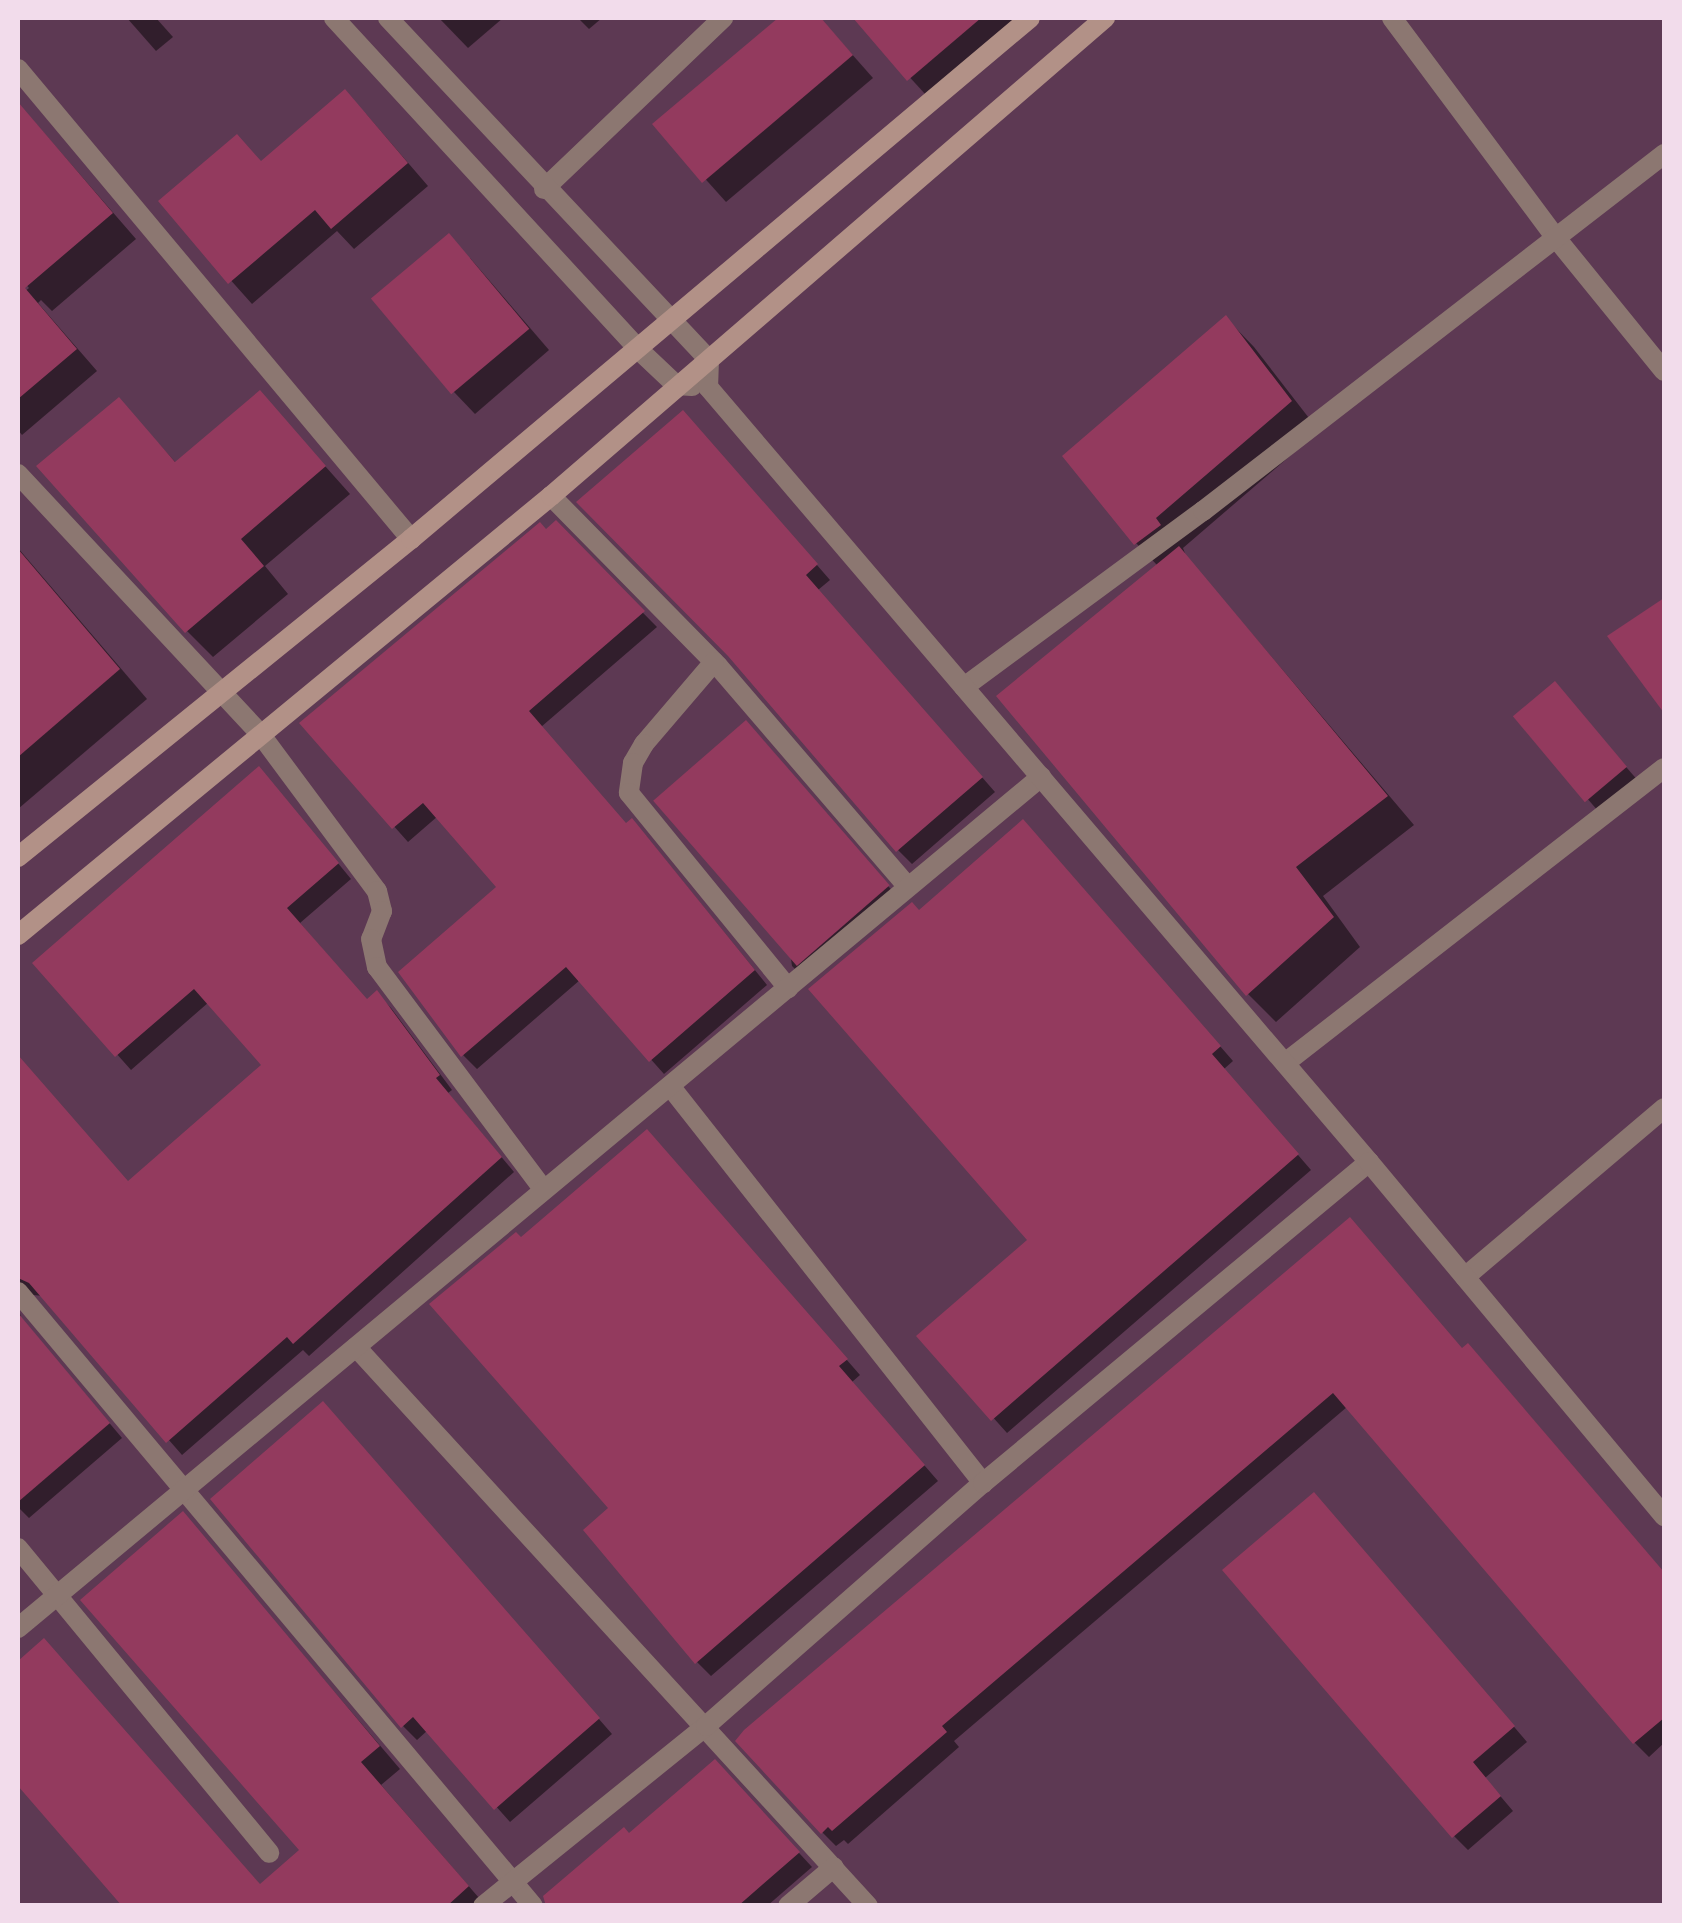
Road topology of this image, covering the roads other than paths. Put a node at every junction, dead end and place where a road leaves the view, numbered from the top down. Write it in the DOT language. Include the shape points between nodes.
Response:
graph roads {
  1 [pos="334,18"];
  2 [pos="388,18"];
  3 [pos="723,18"];
  4 [pos="1030,18"];
  5 [pos="1105,18"];
  6 [pos="1392,18"];
  7 [pos="18,69"];
  8 [pos="1664,154"];
  9 [pos="544,189"];
  10 [pos="1556,238"];
  11 [pos="672,320"];
  12 [pos="639,350"];
  13 [pos="709,360"];
  14 [pos="1664,371"];
  15 [pos="676,385"];
  16 [pos="708,387"];
  17 [pos="18,474"];
  18 [pos="552,496"];
  19 [pos="411,539"];
  20 [pos="714,662"];
  21 [pos="964,688"];
  22 [pos="223,695"];
  23 [pos="262,735"];
  24 [pos="1664,768"];
  25 [pos="1041,777"];
  26 [pos="18,857"];
  27 [pos="908,887"];
  28 [pos="21,925"];
  29 [pos="788,988"];
  30 [pos="1285,1064"];
  31 [pos="670,1086"];
  32 [pos="1664,1110"];
  33 [pos="1369,1162"];
  34 [pos="544,1189"];
  35 [pos="1465,1277"];
  36 [pos="18,1292"];
  37 [pos="356,1347"];
  38 [pos="983,1483"];
  39 [pos="184,1489"];
  40 [pos="1664,1516"];
  41 [pos="18,1548"];
  42 [pos="58,1592"];
  43 [pos="18,1628"];
  44 [pos="706,1726"];
  45 [pos="269,1853"];
  46 [pos="834,1867"];
  47 [pos="512,1881"];
  48 [pos="483,1906"];
  49 [pos="533,1906"];
  50 [pos="788,1906"];
  51 [pos="868,1906"];
  1 -- 12 [label="street"];
  2 -- 9 [label="street"];
  3 -- 9 [label="street"];
  4 -- 11 [label="main road"];
  5 -- 13 [label="main road"];
  6 -- 10 [label="street"];
  7 -- 19 [label="street"];
  8 -- 10 [label="street"];
  9 -- 11 [label="street"];
  10 -- 14 [label="street"];
  10 -- 21 [label="street"];
  11 -- 12 [label="main road"];
  11 -- 13 [label="street"];
  12 -- 15 [label="street"];
  12 -- 19 [label="main road"];
  13 -- 15 [label="main road"];
  13 -- 16 [label="street"];
  15 -- 16 [label="street"];
  15 -- 18 [label="main road"];
  16 -- 21 [label="street"];
  17 -- 22 [label="street"];
  18 -- 20 [label="street"];
  18 -- 23 [label="main road"];
  19 -- 22 [label="main road"];
  20 -- 27 [label="street"];
  20 -- 29 [label="street" via="644,744 629,793"];
  21 -- 25 [label="street"];
  22 -- 23 [label="street"];
  22 -- 26 [label="main road"];
  23 -- 28 [label="main road"];
  23 -- 34 [label="street" via="377,891 382,911 371,939 377,967"];
  24 -- 30 [label="street"];
  25 -- 27 [label="street"];
  25 -- 30 [label="street"];
  27 -- 29 [label="street"];
  29 -- 31 [label="street"];
  30 -- 33 [label="street"];
  31 -- 34 [label="street"];
  31 -- 38 [label="street"];
  32 -- 35 [label="street"];
  33 -- 35 [label="street"];
  33 -- 38 [label="street"];
  34 -- 37 [label="street"];
  35 -- 40 [label="street"];
  36 -- 39 [label="street"];
  37 -- 39 [label="street"];
  37 -- 44 [label="street"];
  38 -- 44 [label="street"];
  39 -- 42 [label="street"];
  39 -- 47 [label="street"];
  41 -- 42 [label="street"];
  42 -- 43 [label="street"];
  42 -- 45 [label="street"];
  44 -- 46 [label="street"];
  44 -- 47 [label="street"];
  46 -- 50 [label="street"];
  46 -- 51 [label="street"];
  47 -- 48 [label="street"];
  47 -- 49 [label="street"];
}
